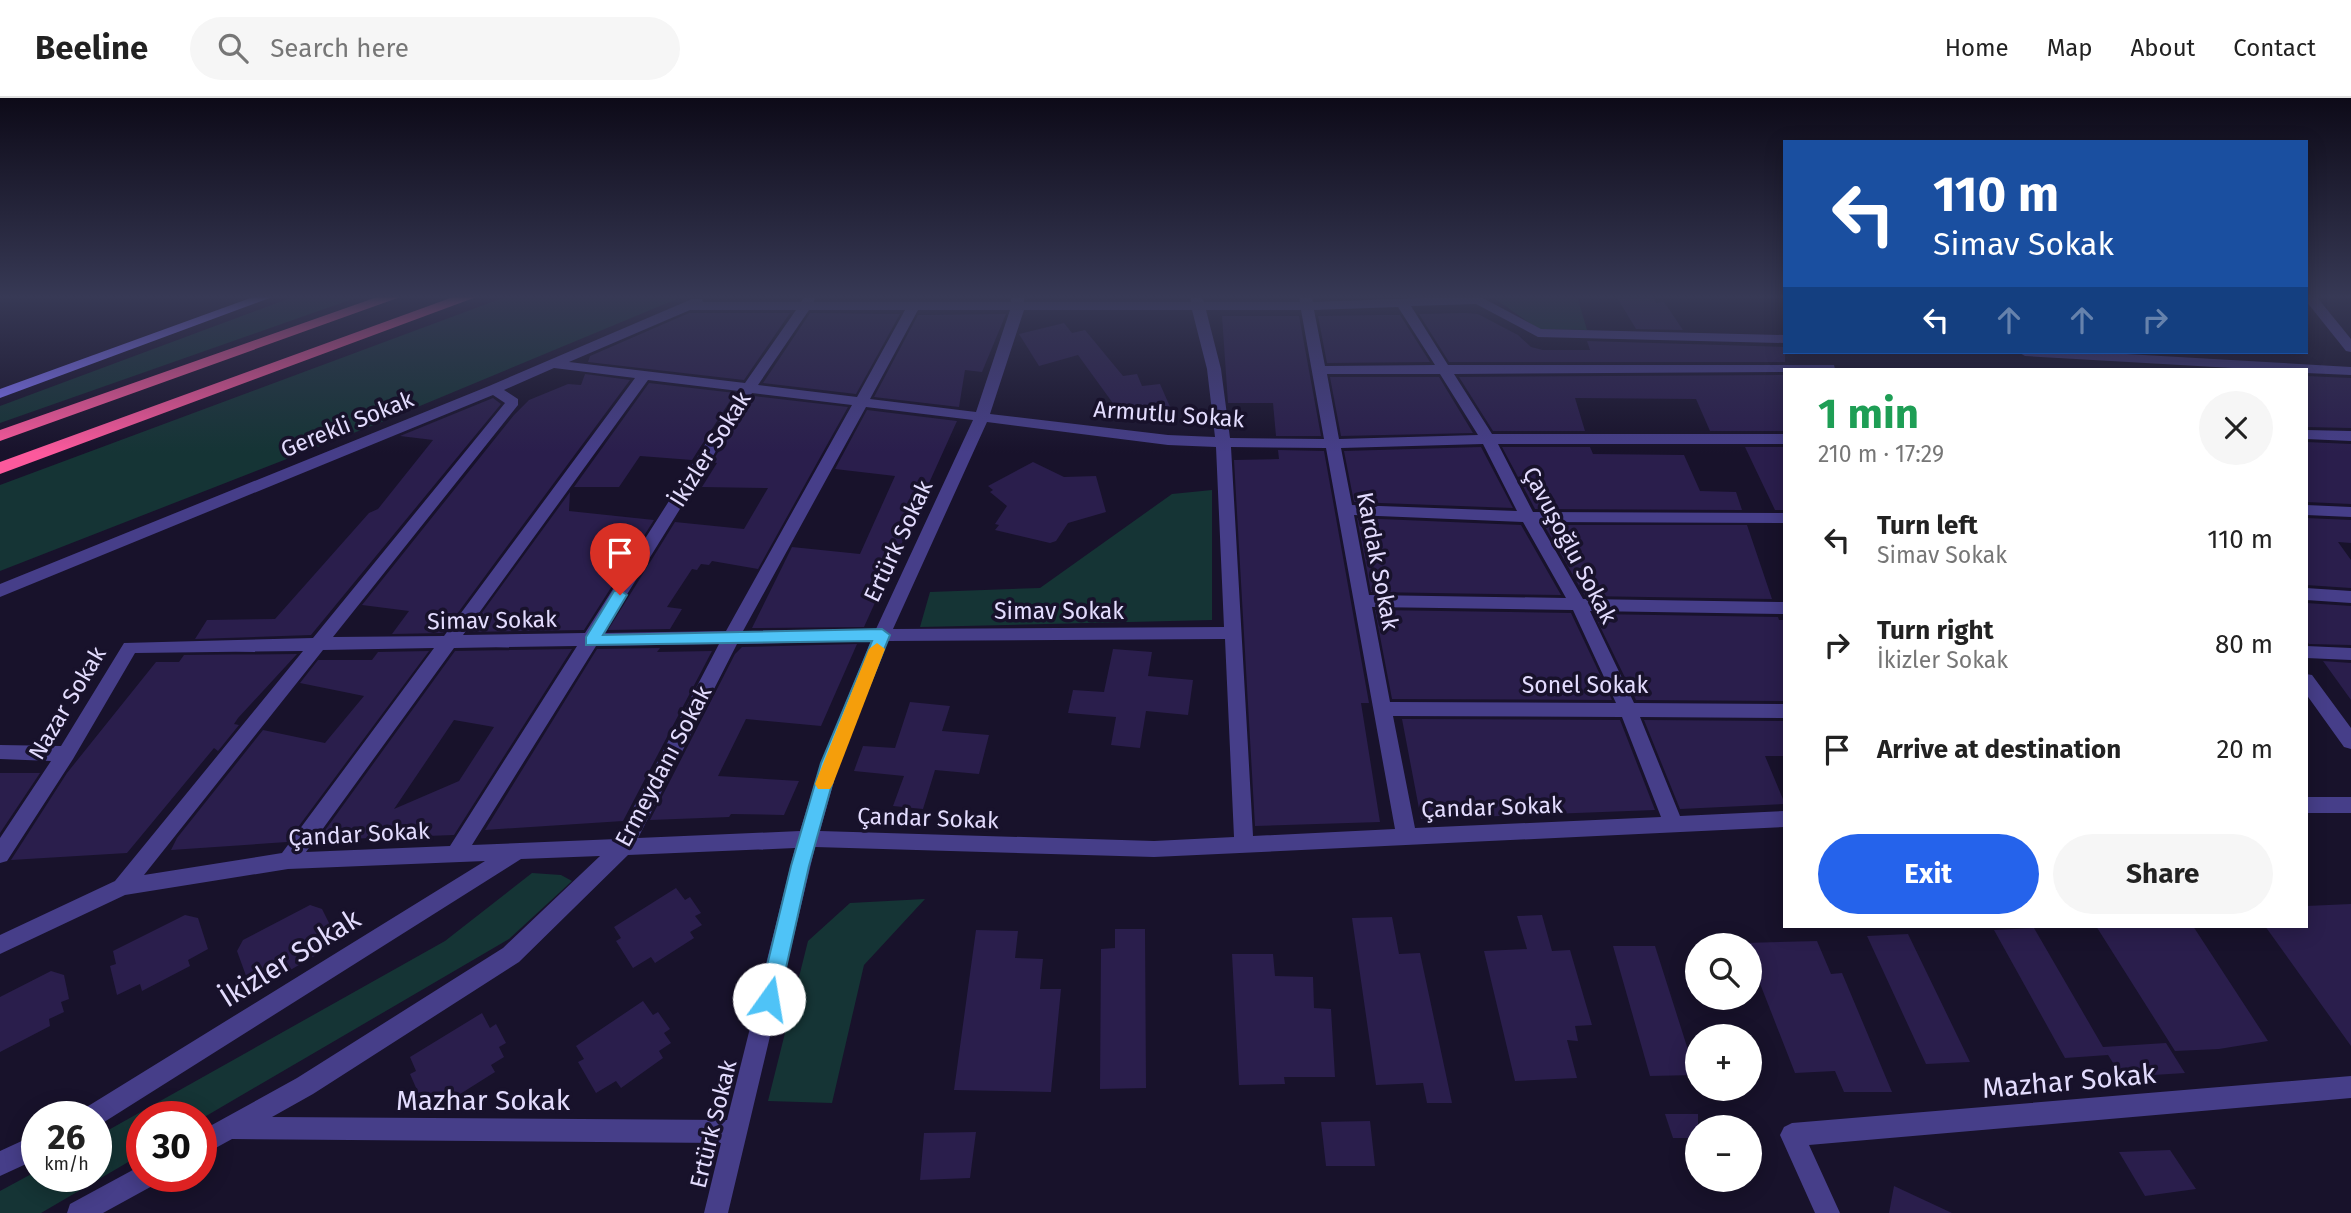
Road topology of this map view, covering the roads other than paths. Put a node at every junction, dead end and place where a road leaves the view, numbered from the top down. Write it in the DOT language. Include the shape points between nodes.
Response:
graph roads {
  1 [pos="126,348"];
  2 [pos="249,348"];
  3 [pos="329,348"];
  4 [pos="589,348"];
  5 [pos="776,348"];
  6 [pos="892,348"];
  7 [pos="1003,348"];
  8 [pos="1209,348"];
  9 [pos="1315,348"];
  10 [pos="1430,348"];
  11 [pos="2062,354"];
  12 [pos="2098,356"];
  13 [pos="554,363"];
  14 [pos="1443,368"];
  15 [pos="2106,368"];
  16 [pos="2300,368"];
  17 [pos="2308,368"];
  18 [pos="1783,369"];
  19 [pos="1319,370"];
  20 [pos="2351,371"];
  21 [pos="643,377"];
  22 [pos="495,389"];
  23 [pos="747,390"];
  24 [pos="0,394"];
  25 [pos="862,404"];
  26 [pos="981,419"];
  27 [pos="2308,434"];
  28 [pos="0,436"];
  29 [pos="2351,436"];
  30 [pos="1488,439"];
  31 [pos="1783,439"];
  32 [pos="1223,442"];
  33 [pos="1333,442"];
  34 [pos="0,468"];
  35 [pos="1345,510"];
  36 [pos="2308,510"];
  37 [pos="2351,512"];
  38 [pos="1528,517"];
  39 [pos="1783,518"];
  40 [pos="0,591"];
  41 [pos="2308,594"];
  42 [pos="2351,597"];
  43 [pos="1362,601"];
  44 [pos="1578,604"];
  45 [pos="1783,608"];
  46 [pos="1233,633"];
  47 [pos="882,635"];
  48 [pos="731,638"];
  49 [pos="591,641"];
  50 [pos="449,644"];
  51 [pos="315,646"];
  52 [pos="130,647"];
  53 [pos="2308,652"];
  54 [pos="2351,654"];
  55 [pos="2308,683"];
  56 [pos="1385,709"];
  57 [pos="1627,709"];
  58 [pos="1783,710"];
  59 [pos="2351,742"];
  60 [pos="0,752"];
  61 [pos="66,754"];
  62 [pos="2351,805"];
  63 [pos="2308,806"];
  64 [pos="1783,819"];
  65 [pos="1674,824"];
  66 [pos="1406,835"];
  67 [pos="808,839"];
  68 [pos="1244,844"];
  69 [pos="623,847"];
  70 [pos="519,851"];
  71 [pos="456,854"];
  72 [pos="0,855"];
  73 [pos="288,861"];
  74 [pos="122,887"];
  75 [pos="0,945"];
  76 [pos="2351,1087"];
  77 [pos="112,1104"];
  78 [pos="230,1128"];
  79 [pos="737,1132"];
  80 [pos="217,1135"];
  81 [pos="21,1154"];
  82 [pos="0,1164"];
  83 [pos="126,1187"];
  84 [pos="79,1213"];
  85 [pos="716,1213"];
  86 [pos="1828,1213"];
  1 -- 24 [label="street"];
  2 -- 28 [label="highway"];
  3 -- 34 [label="highway"];
  4 -- 13 [label="street, Gerekli Sokak"];
  5 -- 23 [label="street, İkizler Sokak"];
  6 -- 25 [label="street, Ermeydanı Sokak"];
  7 -- 26 [label="street, Ertürk Sokak"];
  8 -- 32 [label="street"];
  9 -- 19 [label="street, Kardak Sokak"];
  10 -- 14 [label="street, Çavuşoğlu Sokak"];
  11 -- 12 [label="street"];
  12 -- 15 [label="street"];
  12 -- 16 [label="street"];
  13 -- 21 [label="street, Armutlu Sokak"];
  13 -- 22 [label="street, Gerekli Sokak"];
  14 -- 18 [label="street"];
  14 -- 19 [label="street"];
  14 -- 30 [label="street, Çavuşoğlu Sokak"];
  17 -- 20 [label="street"];
  19 -- 33 [label="street, Kardak Sokak"];
  21 -- 23 [label="street, Armutlu Sokak"];
  21 -- 50 [label="street"];
  22 -- 40 [label="street, Gerekli Sokak"];
  22 -- 51 [label="street" via="513,402"];
  23 -- 25 [label="street, Armutlu Sokak"];
  23 -- 49 [label="street, İkizler Sokak"];
  25 -- 26 [label="street, Armutlu Sokak"];
  25 -- 48 [label="street, Ermeydanı Sokak"];
  26 -- 32 [label="street, Armutlu Sokak"];
  26 -- 47 [label="street, Ertürk Sokak"];
  27 -- 29 [label="street"];
  30 -- 31 [label="street, Armutlu Sokak"];
  30 -- 33 [label="street, Armutlu Sokak"];
  30 -- 38 [label="street, Çavuşoğlu Sokak"];
  32 -- 33 [label="street, Armutlu Sokak"];
  32 -- 46 [label="street"];
  33 -- 35 [label="street, Kardak Sokak"];
  35 -- 38 [label="street"];
  35 -- 43 [label="street, Kardak Sokak"];
  36 -- 37 [label="street"];
  38 -- 39 [label="street"];
  38 -- 44 [label="street, Çavuşoğlu Sokak"];
  41 -- 42 [label="street"];
  43 -- 44 [label="street"];
  43 -- 56 [label="street, Kardak Sokak"];
  44 -- 45 [label="street"];
  44 -- 57 [label="street, Çavuşoğlu Sokak"];
  46 -- 47 [label="street, Simav Sokak"];
  46 -- 68 [label="street"];
  47 -- 48 [label="street, Simav Sokak"];
  47 -- 67 [label="street, Ertürk Sokak" via="830,763"];
  48 -- 49 [label="street, Simav Sokak"];
  48 -- 69 [label="street, Ermeydanı Sokak"];
  49 -- 50 [label="street, Simav Sokak"];
  49 -- 71 [label="street, İkizler Sokak"];
  50 -- 51 [label="street, Simav Sokak"];
  50 -- 73 [label="street"];
  51 -- 52 [label="street, Simav Sokak"];
  51 -- 74 [label="street"];
  52 -- 61 [label="street, Nazar Sokak"];
  53 -- 54 [label="street"];
  55 -- 59 [label="street"];
  56 -- 57 [label="street, Sonel Sokak"];
  56 -- 66 [label="street, Kardak Sokak"];
  57 -- 58 [label="street, Sonel Sokak"];
  57 -- 65 [label="street, Çavuşoğlu Sokak"];
  60 -- 61 [label="street"];
  61 -- 72 [label="street, Nazar Sokak"];
  62 -- 63 [label="street"];
  64 -- 65 [label="street, Çandar Sokak"];
  65 -- 66 [label="street, Çandar Sokak"];
  66 -- 68 [label="street, Çandar Sokak"];
  67 -- 68 [label="street, Çandar Sokak" via="1154,849"];
  67 -- 69 [label="street, Çandar Sokak"];
  67 -- 79 [label="street, Ertürk Sokak"];
  69 -- 70 [label="street, Çandar Sokak"];
  69 -- 78 [label="street, Ermeydanı Sokak" via="511,955 305,1086"];
  70 -- 71 [label="street, Çandar Sokak"];
  70 -- 77 [label="street, İkizler Sokak"];
  71 -- 73 [label="street, Çandar Sokak"];
  73 -- 74 [label="street, Çandar Sokak"];
  74 -- 75 [label="street, Çandar Sokak"];
  76 -- 86 [label="street, Mazhar Sokak" via="1791,1135"];
  78 -- 79 [label="street, Mazhar Sokak"];
  78 -- 80 [label="street, Ermeydanı Sokak"];
  79 -- 85 [label="street, Ertürk Sokak"];
  81 -- 82 [label="street"];
  83 -- 84 [label="street"];
}
